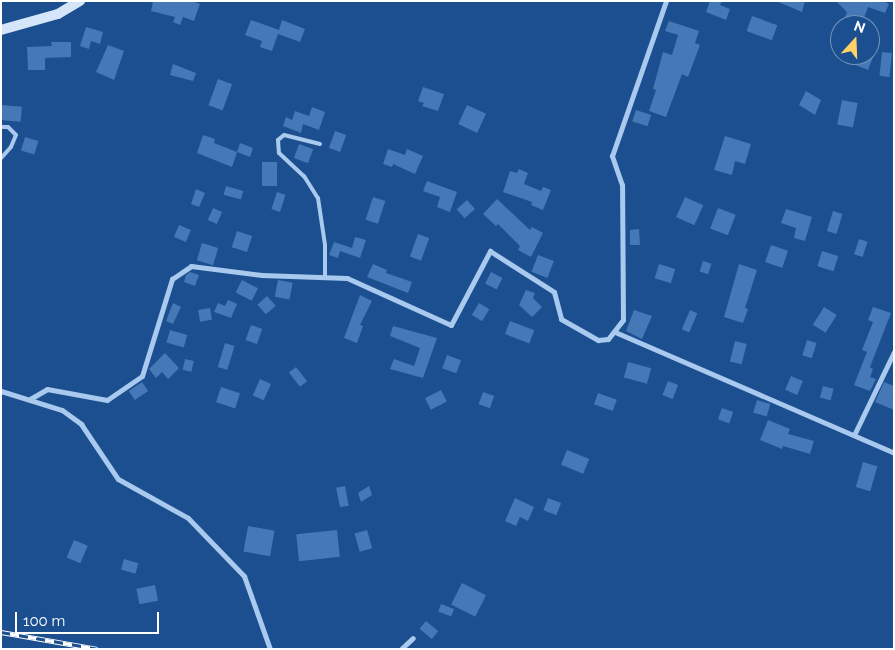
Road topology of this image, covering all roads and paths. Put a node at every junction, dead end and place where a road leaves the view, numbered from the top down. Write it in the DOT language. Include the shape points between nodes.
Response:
graph roads {
  1 [pos="80,1"];
  2 [pos="666,1"];
  3 [pos="1,30"];
  4 [pos="1,127"];
  5 [pos="320,144"];
  6 [pos="1,158"];
  7 [pos="325,278"];
  8 [pos="615,332"];
  9 [pos="894,352"];
  10 [pos="1,392"];
  11 [pos="30,399"];
  12 [pos="854,435"];
  13 [pos="894,453"];
  14 [pos="413,638"];
  15 [pos="270,649"];
  16 [pos="401,649"];
  1 -- 3 [label="main road" via="58,14"];
  2 -- 8 [label="street" via="612,156 622,185 623,320"];
  4 -- 6 [label="lane" via="8,127 16,135"];
  5 -- 7 [label="lane" via="284,135 278,140 279,153 304,176 318,198 325,245"];
  7 -- 8 [label="street" via="347,278 451,325 490,251 554,292 561,319 598,340 608,339"];
  7 -- 11 [label="street" via="262,275 191,266 172,279 142,376 107,400 47,389"];
  8 -- 12 [label="street"];
  9 -- 12 [label="street"];
  10 -- 11 [label="street"];
  11 -- 15 [label="street" via="62,410 81,424 118,479 188,518 244,576"];
  12 -- 13 [label="street"];
  14 -- 16 [label="street"];
}
